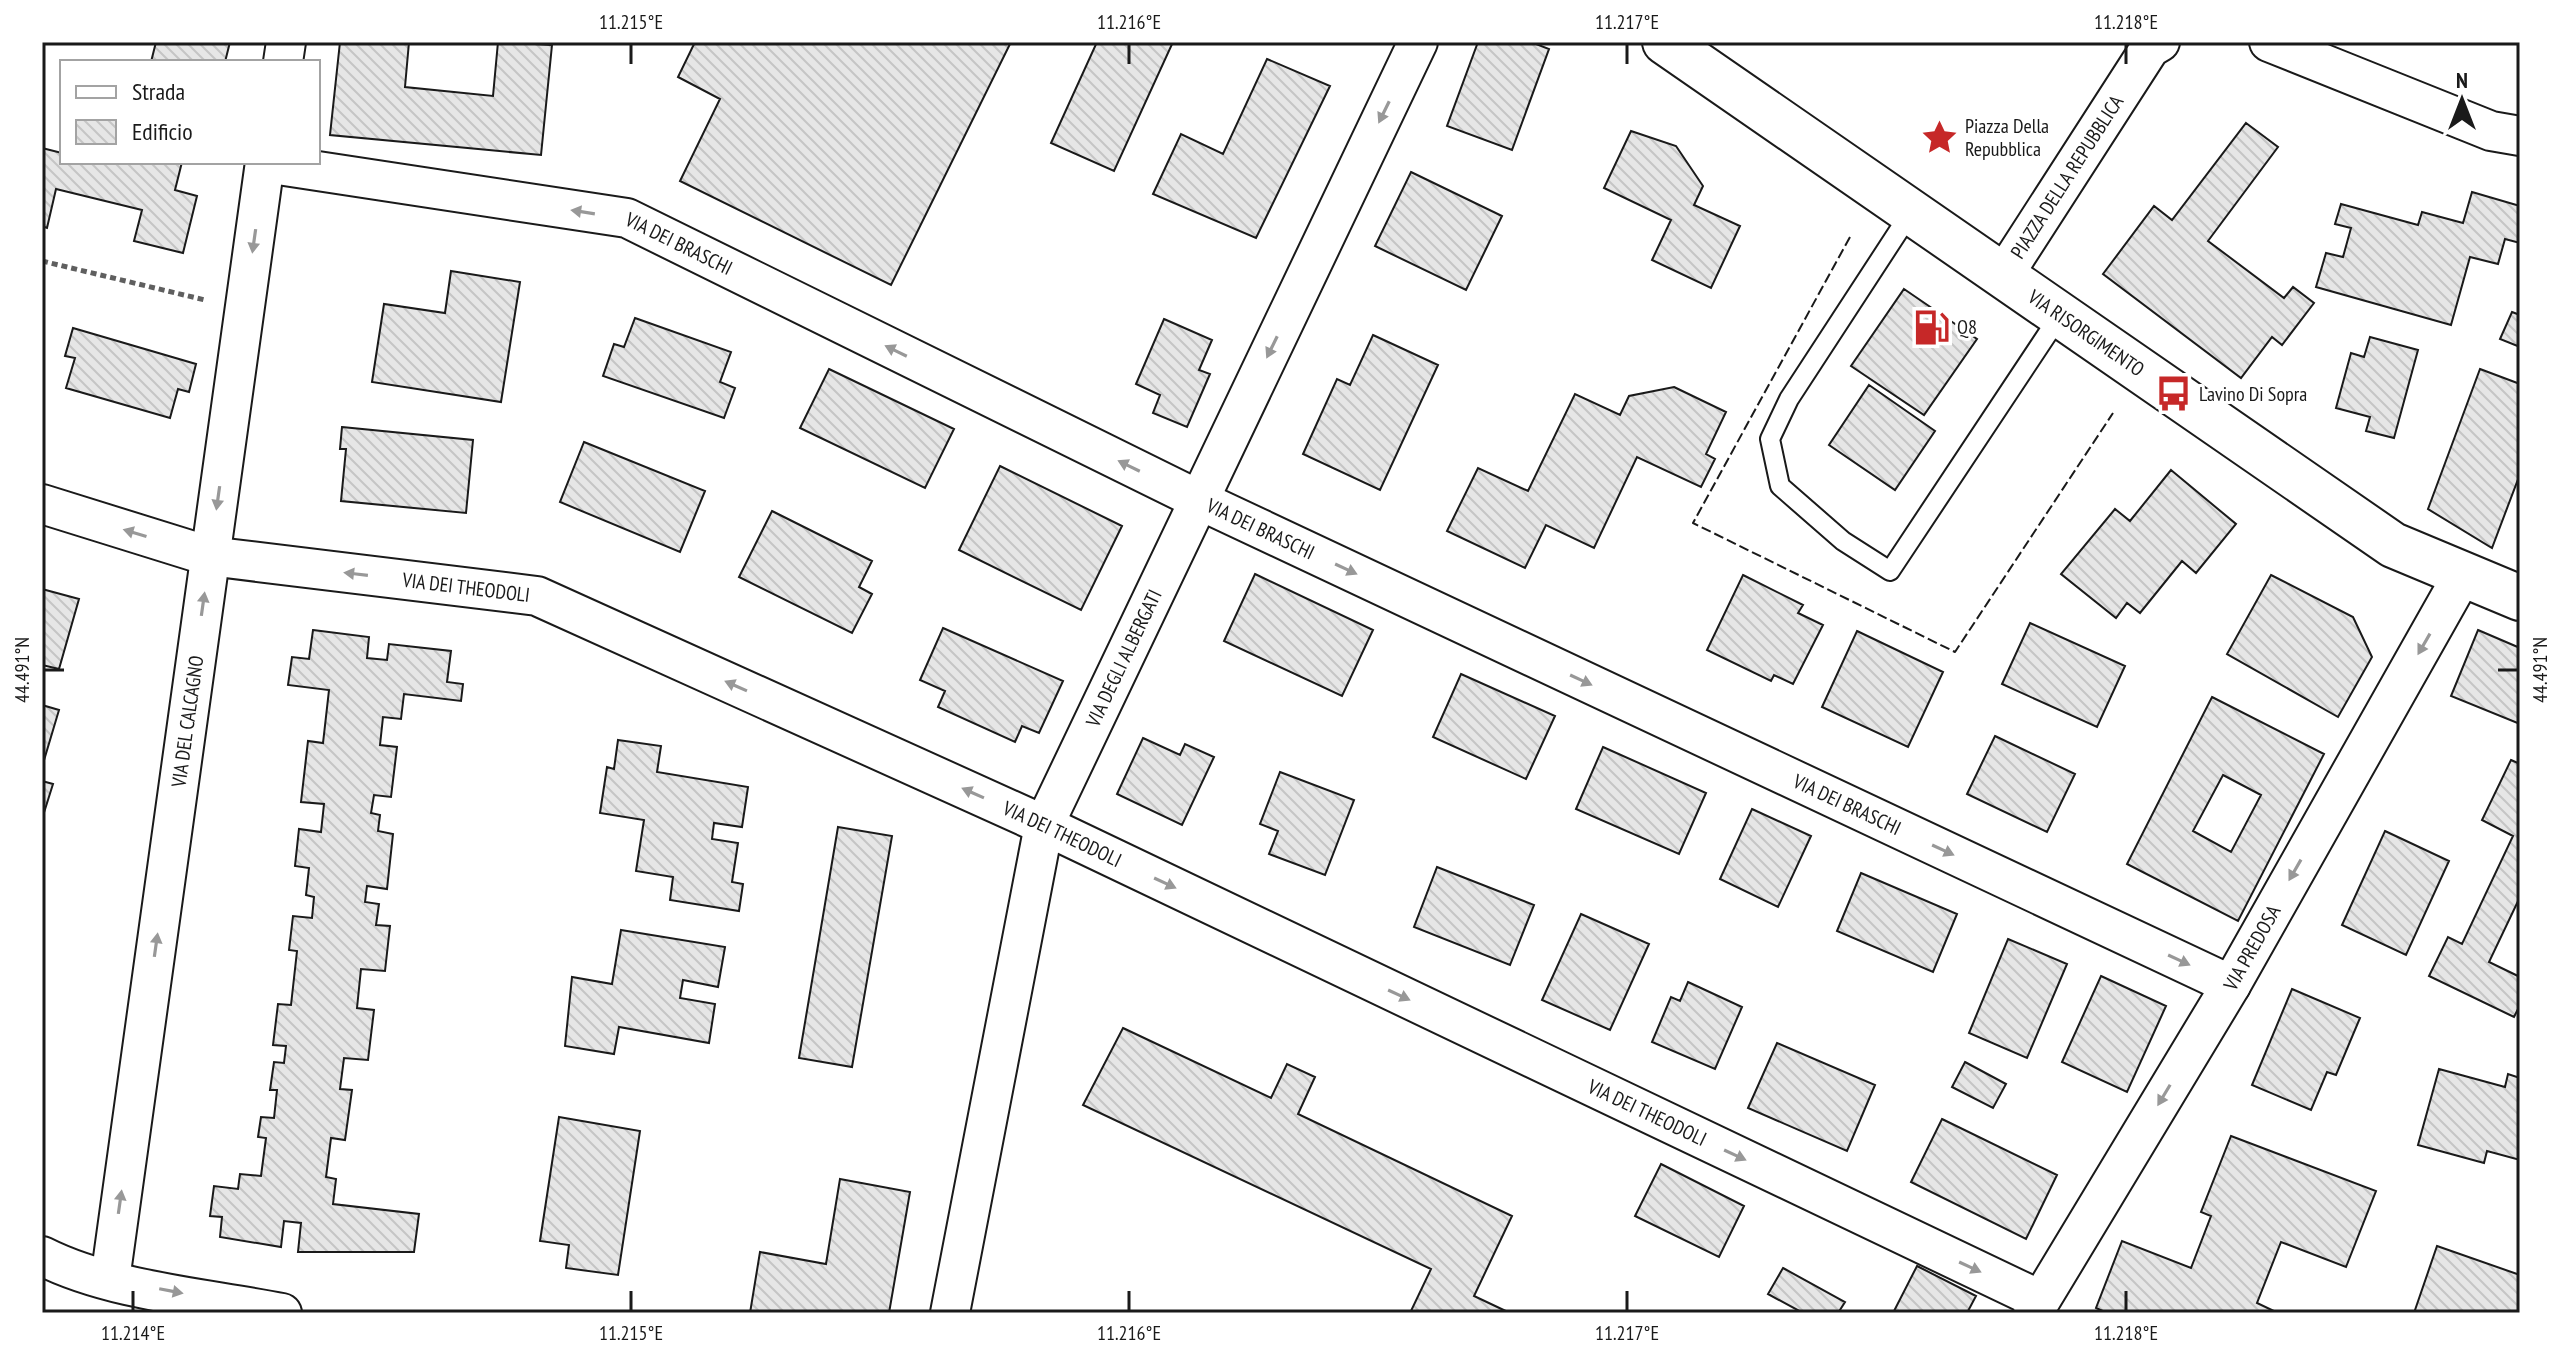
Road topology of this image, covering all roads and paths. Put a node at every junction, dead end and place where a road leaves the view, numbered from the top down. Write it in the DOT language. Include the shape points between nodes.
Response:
graph roads {
  1 [pos="1418,42"];
  2 [pos="1665,42"];
  3 [pos="2160,42"];
  4 [pos="2269,42"];
  5 [pos="2520,136"];
  6 [pos="265,164"];
  7 [pos="272,164"];
  8 [pos="1911,212"];
  9 [pos="42,261"];
  10 [pos="2003,276"];
  11 [pos="245,309"];
  12 [pos="2060,315"];
  13 [pos="1199,500"];
  14 [pos="42,504"];
  15 [pos="209,556"];
  16 [pos="2462,576"];
  17 [pos="2520,598"];
  18 [pos="1044,825"];
  19 [pos="2231,985"];
  20 [pos="42,1256"];
  21 [pos="110,1280"];
  22 [pos="2037,1307"];
  23 [pos="282,1313"];
  24 [pos="950,1313"];
  1 -- 13 [label="street, VIA DEGLI ALBERGATI, one-way"];
  2 -- 8 [label="main road, VIA RISORGIMENTO"];
  3 -- 10 [label="street, PIAZZA DELLA REPUBBLICA" via="2150,48"];
  4 -- 5 [label="street" via="2491,131"];
  6 -- 11 [label="street, VIA DEL CALCAGNO, one-way"];
  13 -- 7 [label="street, VIA DEI BRASCHI, one-way" via="627,218"];
  8 -- 10 [label="main road, VIA RISORGIMENTO"];
  8 -- 12 [label="lane" via="1789,399 1770,439 1780,486 1843,541 1890,571"];
  9 -- 11 [label="path"];
  10 -- 12 [label="main road, VIA RISORGIMENTO"];
  11 -- 15 [label="street, VIA DEL CALCAGNO, one-way"];
  12 -- 16 [label="main road, VIA RISORGIMENTO" via="2393,545"];
  13 -- 18 [label="street, VIA DEGLI ALBERGATI"];
  13 -- 19 [label="street, VIA DEI BRASCHI, one-way"];
  15 -- 14 [label="street, VIA DEI THEODOLI, one-way"];
  18 -- 15 [label="street, VIA DEI THEODOLI, one-way" via="537,596"];
  21 -- 15 [label="street, VIA DEL CALCAGNO, one-way"];
  16 -- 17 [label="main road, VIA RISORGIMENTO"];
  16 -- 19 [label="street, VIA PREDOSA, one-way"];
  18 -- 22 [label="street, VIA DEI THEODOLI, one-way"];
  18 -- 24 [label="street, VIA DEGLI ALBERGATI"];
  19 -- 22 [label="street, VIA PREDOSA, one-way"];
  20 -- 21 [label="street"];
  21 -- 23 [label="street, one-way"];
}
